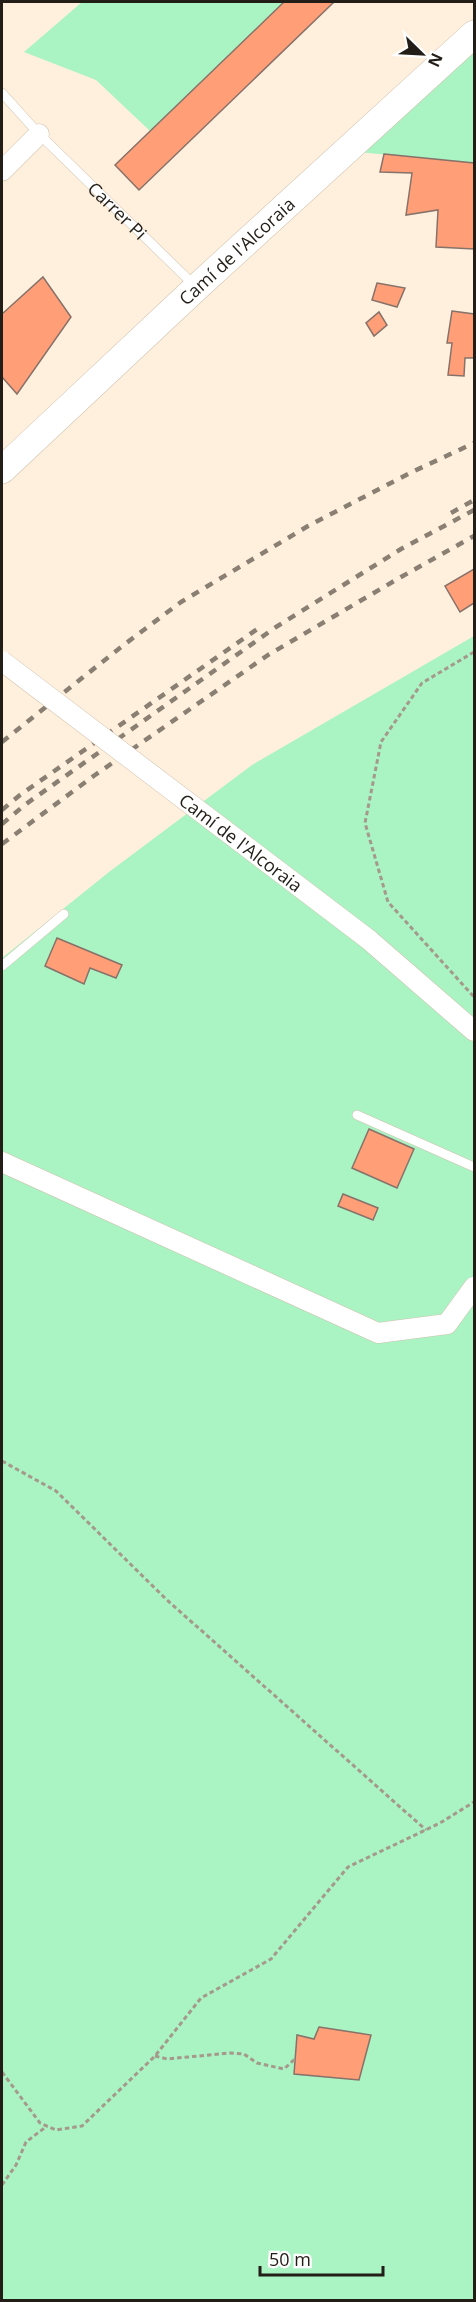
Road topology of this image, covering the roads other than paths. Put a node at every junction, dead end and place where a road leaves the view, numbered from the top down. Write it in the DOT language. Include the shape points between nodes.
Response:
graph roads {
  1 [pos="474,34"];
  2 [pos="2,93"];
  3 [pos="39,134"];
  4 [pos="2,171"];
  5 [pos="196,288"];
  6 [pos="2,470"];
  7 [pos="2,661"];
  8 [pos="64,914"];
  9 [pos="2,966"];
  10 [pos="474,1031"];
  11 [pos="357,1115"];
  12 [pos="2,1161"];
  13 [pos="474,1167"];
  14 [pos="474,1287"];
  1 -- 5 [label="street, Camí de l'Alcoraia"];
  2 -- 3 [label="lane, Carrer Pi"];
  3 -- 4 [label="street"];
  3 -- 5 [label="lane, Carrer Pi"];
  5 -- 6 [label="street, Camí de l'Alcoraia"];
  7 -- 10 [label="street, Camí de l'Alcoraia, bridge" via="368,939"];
  8 -- 9 [label="lane"];
  11 -- 13 [label="lane"];
  12 -- 14 [label="street" via="378,1333 447,1324"];
}
